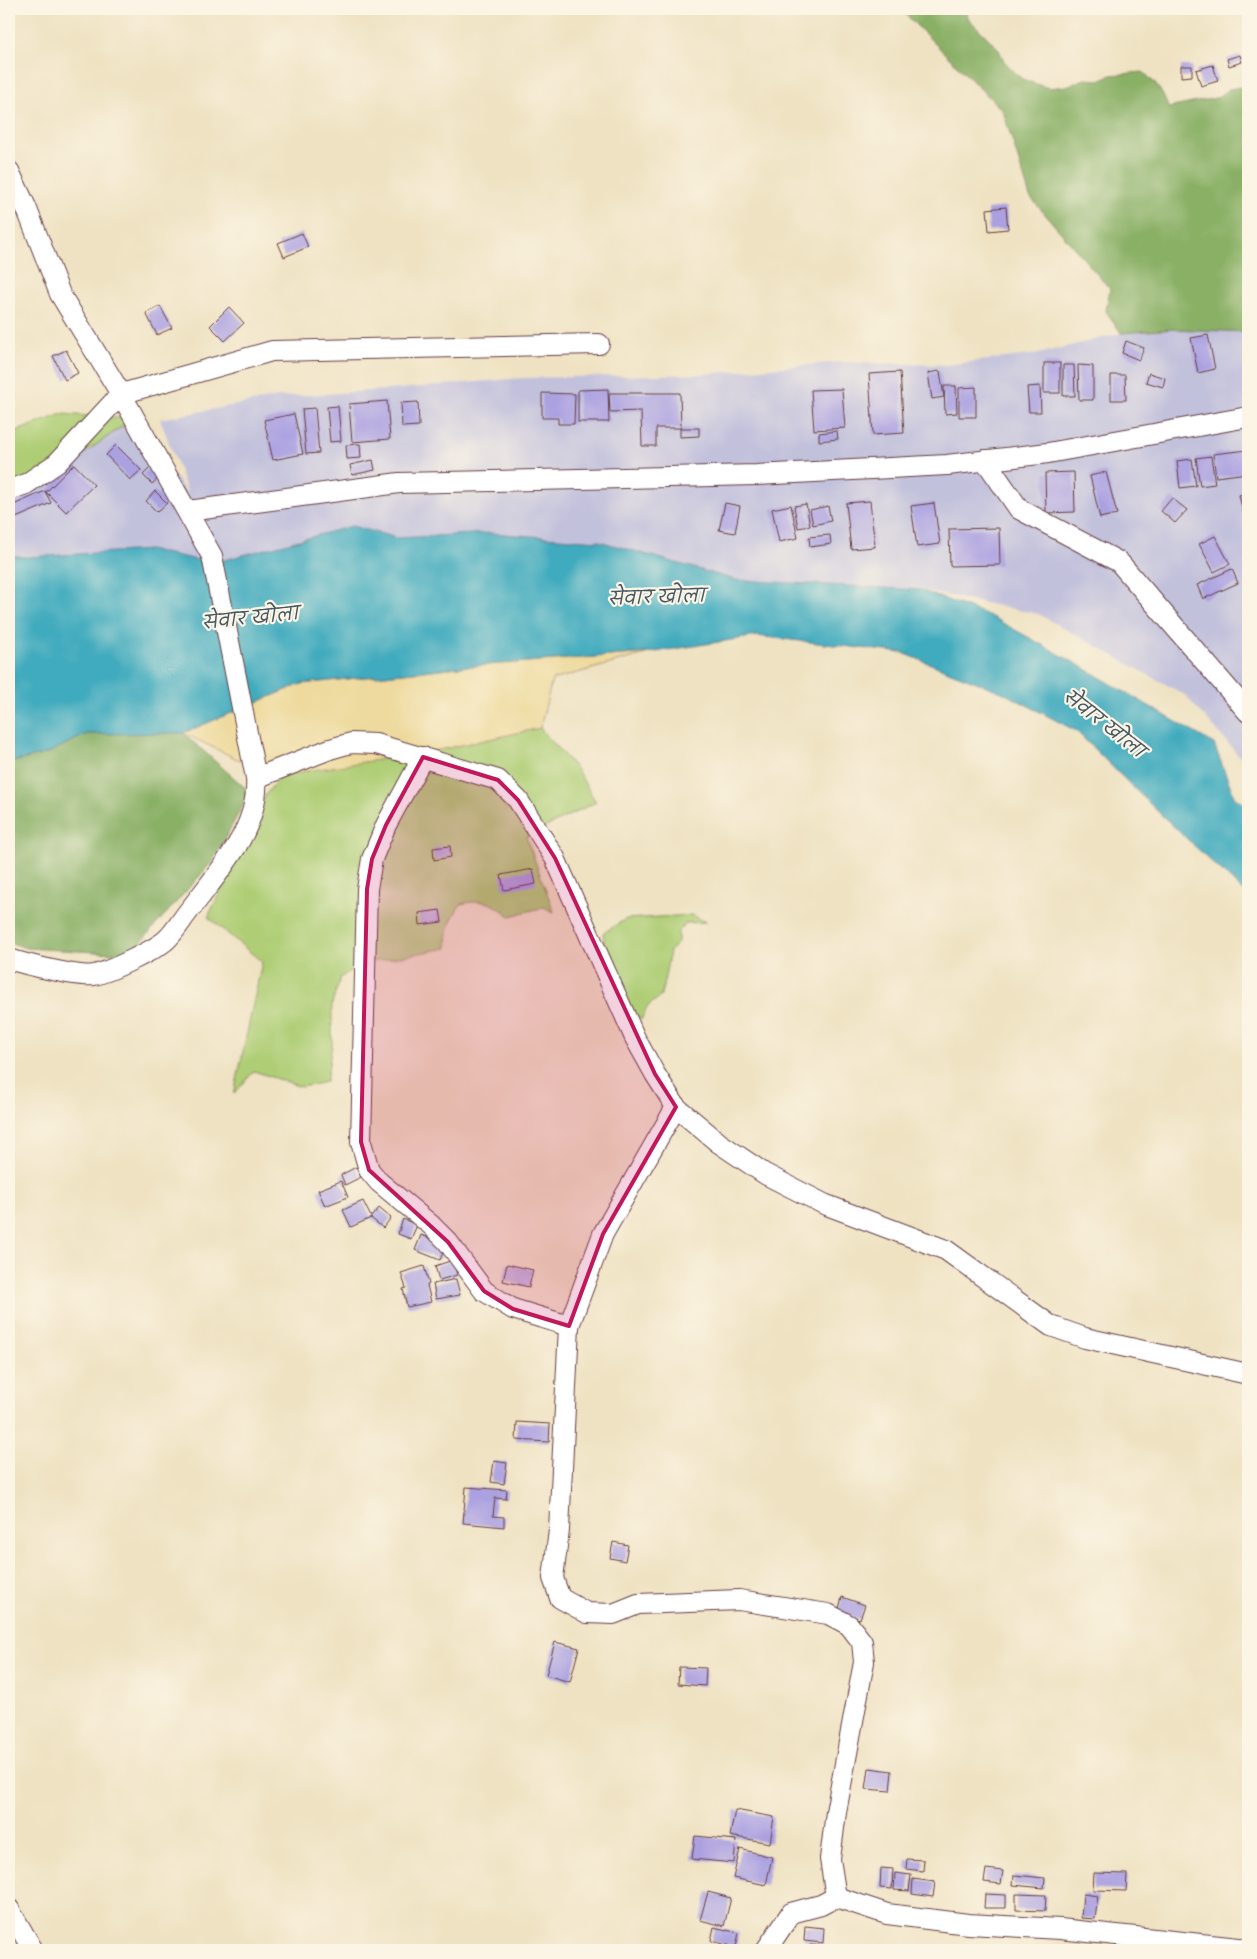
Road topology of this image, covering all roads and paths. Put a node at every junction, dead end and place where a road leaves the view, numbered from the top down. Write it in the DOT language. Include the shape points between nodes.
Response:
graph roads {
  1 [pos="9,171"];
  2 [pos="599,344"];
  3 [pos="121,394"];
  4 [pos="1248,417"];
  5 [pos="985,460"];
  6 [pos="9,490"];
  7 [pos="188,510"];
  8 [pos="1248,712"];
  9 [pos="423,757"];
  10 [pos="256,778"];
  11 [pos="9,959"];
  12 [pos="676,1107"];
  13 [pos="569,1326"];
  14 [pos="1248,1374"];
  15 [pos="836,1897"];
  16 [pos="9,1909"];
  17 [pos="1248,1949"];
  18 [pos="33,1950"];
  19 [pos="766,1950"];
  1 -- 3 [label="street" via="60,294"];
  2 -- 3 [label="street" via="272,351"];
  3 -- 6 [label="street" via="57,463 26,484"];
  3 -- 7 [label="street"];
  4 -- 5 [label="street" via="1048,453"];
  5 -- 7 [label="street" via="757,475 399,483"];
  5 -- 8 [label="street" via="1019,509 1119,562"];
  7 -- 10 [label="street" via="212,556"];
  9 -- 10 [label="street" via="376,744 351,744"];
  9 -- 12 [label="street" via="498,780 518,800 555,858 635,1038"];
  9 -- 13 [label="street" via="386,825 372,859 367,889 361,1142 364,1157 379,1182 448,1242 484,1291 513,1309"];
  10 -- 11 [label="street" via="255,807 231,856 166,940 94,976 30,966"];
  12 -- 13 [label="street" via="603,1234"];
  12 -- 14 [label="street" via="719,1143 765,1174 824,1204 946,1250 1051,1326 1085,1338"];
  13 -- 15 [label="street" via="559,1530 553,1578 560,1598 587,1613 613,1614 646,1603 739,1600 790,1606 828,1614 849,1625 862,1642 864,1662 830,1858"];
  15 -- 17 [label="street" via="887,1914"];
  15 -- 19 [label="street" via="792,1913"];
  16 -- 18 [label="street"];
}
